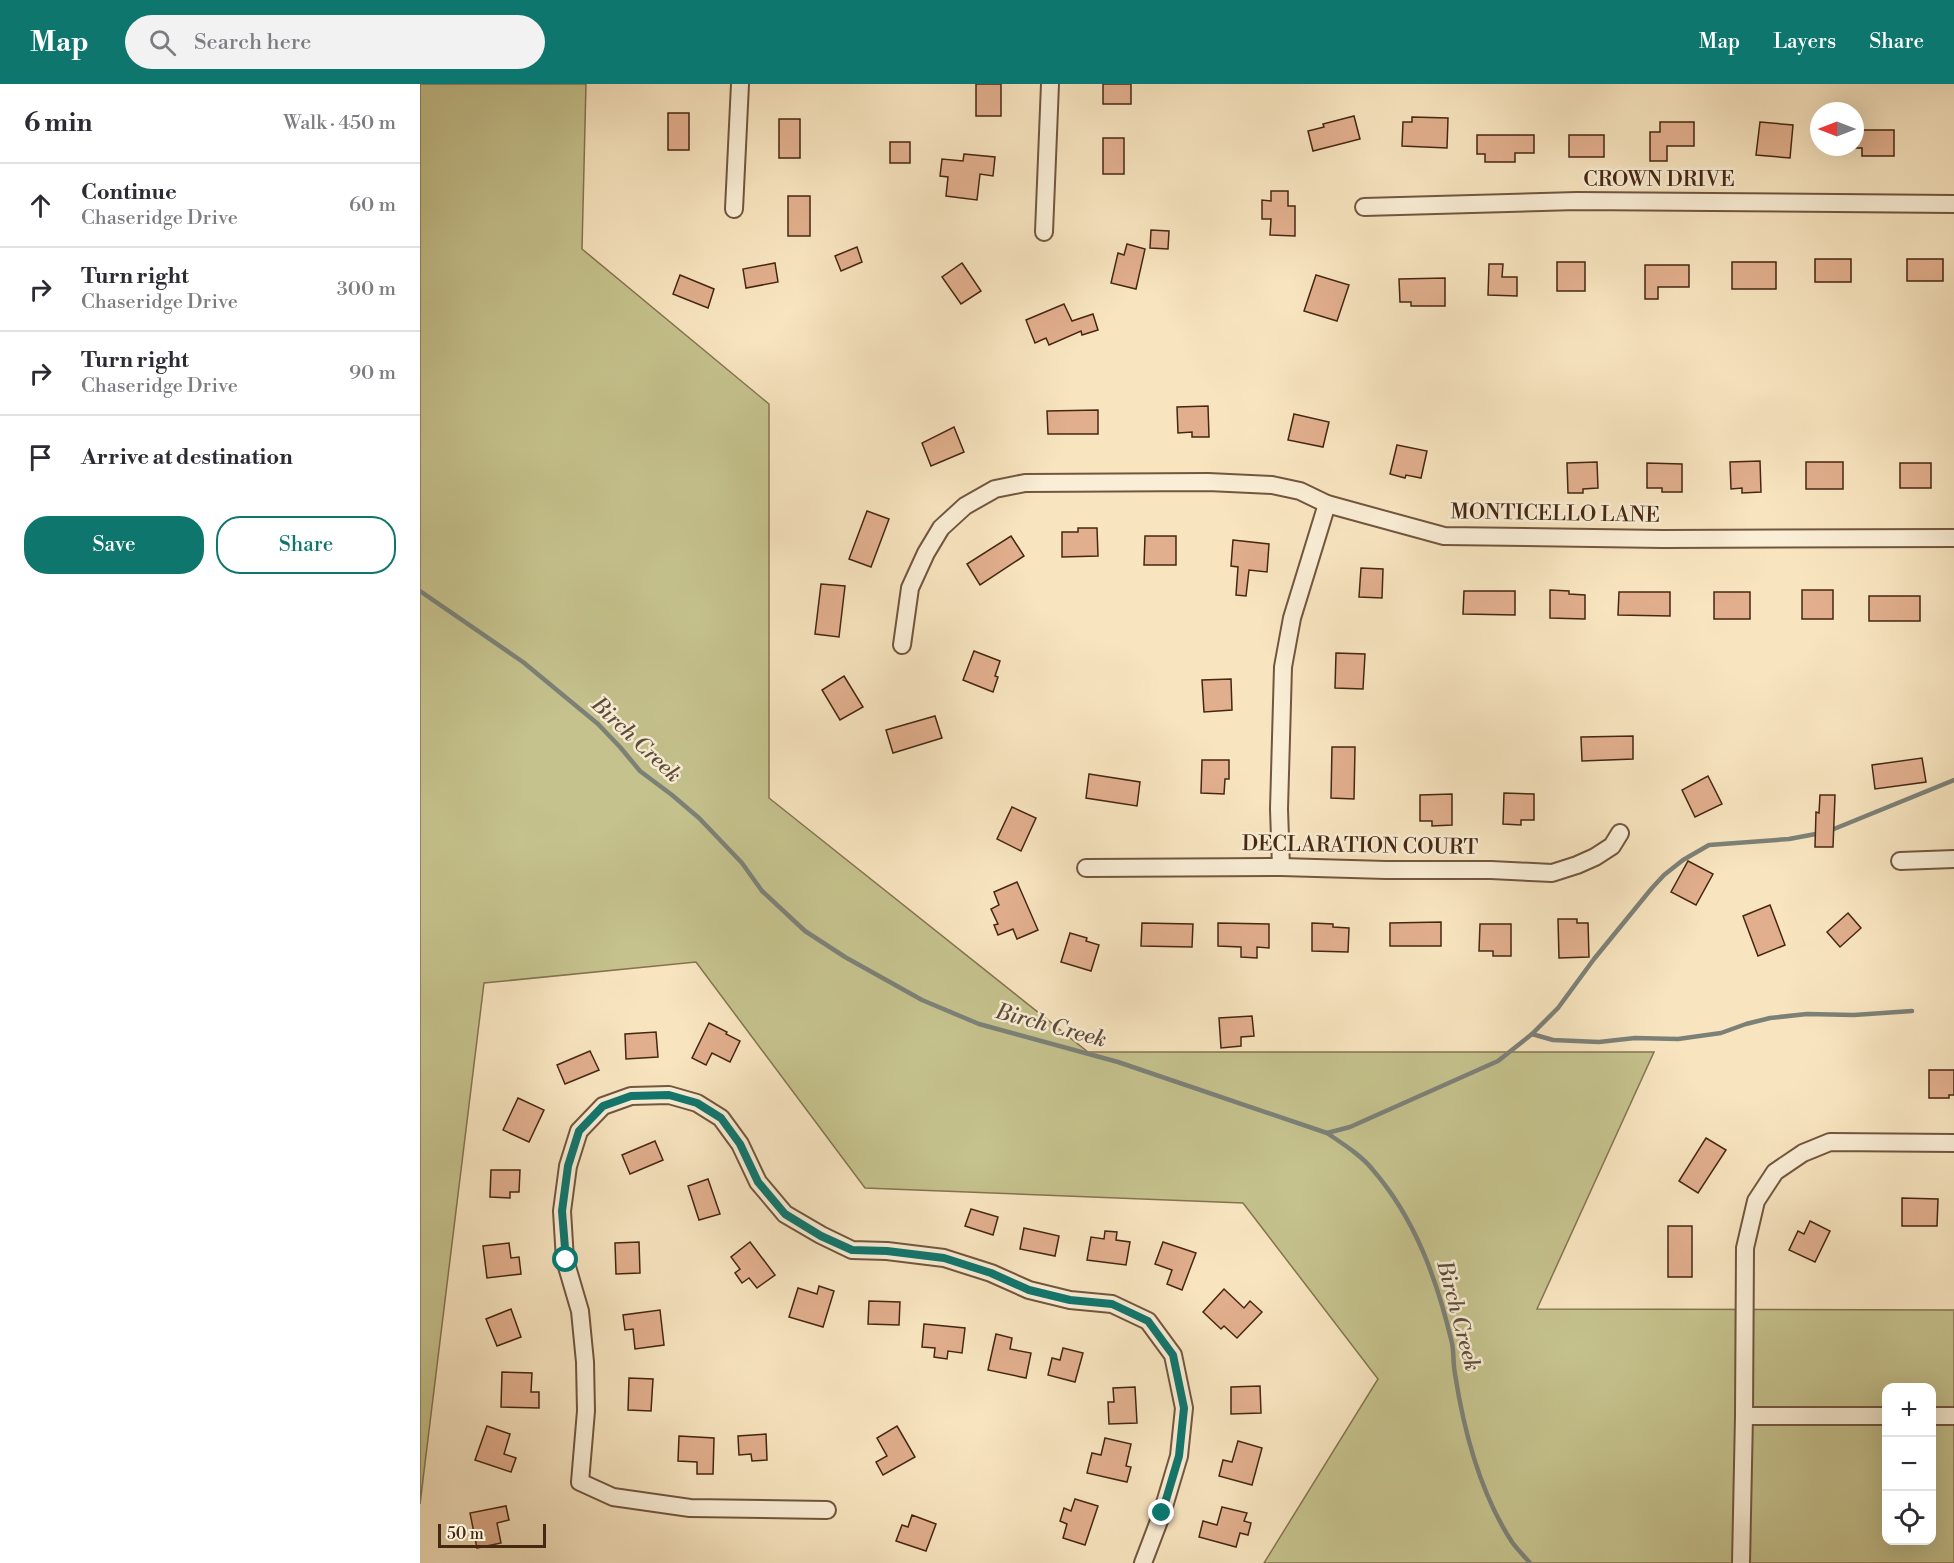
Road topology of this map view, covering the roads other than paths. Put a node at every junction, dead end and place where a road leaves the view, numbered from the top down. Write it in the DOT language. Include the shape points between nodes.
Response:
graph roads {
  1 [pos="740,84"];
  2 [pos="1050,84"];
  3 [pos="1954,204"];
  4 [pos="1364,207"];
  5 [pos="734,209"];
  6 [pos="1044,232"];
  7 [pos="1327,504"];
  8 [pos="1954,537"];
  9 [pos="902,645"];
  10 [pos="1620,833"];
  11 [pos="1954,860"];
  12 [pos="1900,861"];
  13 [pos="1281,867"];
  14 [pos="1086,868"];
  15 [pos="1954,1143"];
  16 [pos="1744,1416"];
  17 [pos="1882,1416"];
  18 [pos="1936,1416"];
  19 [pos="1954,1416"];
  20 [pos="827,1510"];
  21 [pos="1143,1563"];
  22 [pos="1742,1563"];
  1 -- 5 [label="street"];
  2 -- 6 [label="street"];
  3 -- 4 [label="street, CROWN DRIVE" via="1577,201"];
  7 -- 8 [label="street, MONTICELLO LANE" via="1444,536"];
  7 -- 9 [label="street, MONTICELLO LANE" via="1300,491 1272,485 1219,482 1025,483 994,489 965,506 941,528 926,552 910,588"];
  7 -- 13 [label="street" via="1292,618 1283,667"];
  10 -- 13 [label="street, DECLARATION COURT" via="1612,846 1594,857 1552,873"];
  11 -- 12 [label="street"];
  13 -- 14 [label="street, DECLARATION COURT"];
  15 -- 16 [label="street" via="1830,1142 1803,1153 1775,1172 1756,1201 1745,1248"];
  16 -- 17 [label="street"];
  16 -- 22 [label="street"];
  18 -- 19 [label="street"];
  20 -- 21 [label="street" via="690,1508 613,1497 580,1482 585,1362 580,1311 566,1260 562,1211 568,1166 579,1131 603,1106 631,1096 669,1095 697,1103 721,1118 740,1144 758,1182 785,1214 852,1250 944,1258 1029,1290 1070,1300 1112,1304 1148,1321 1173,1355 1184,1408 1179,1456"];
}
